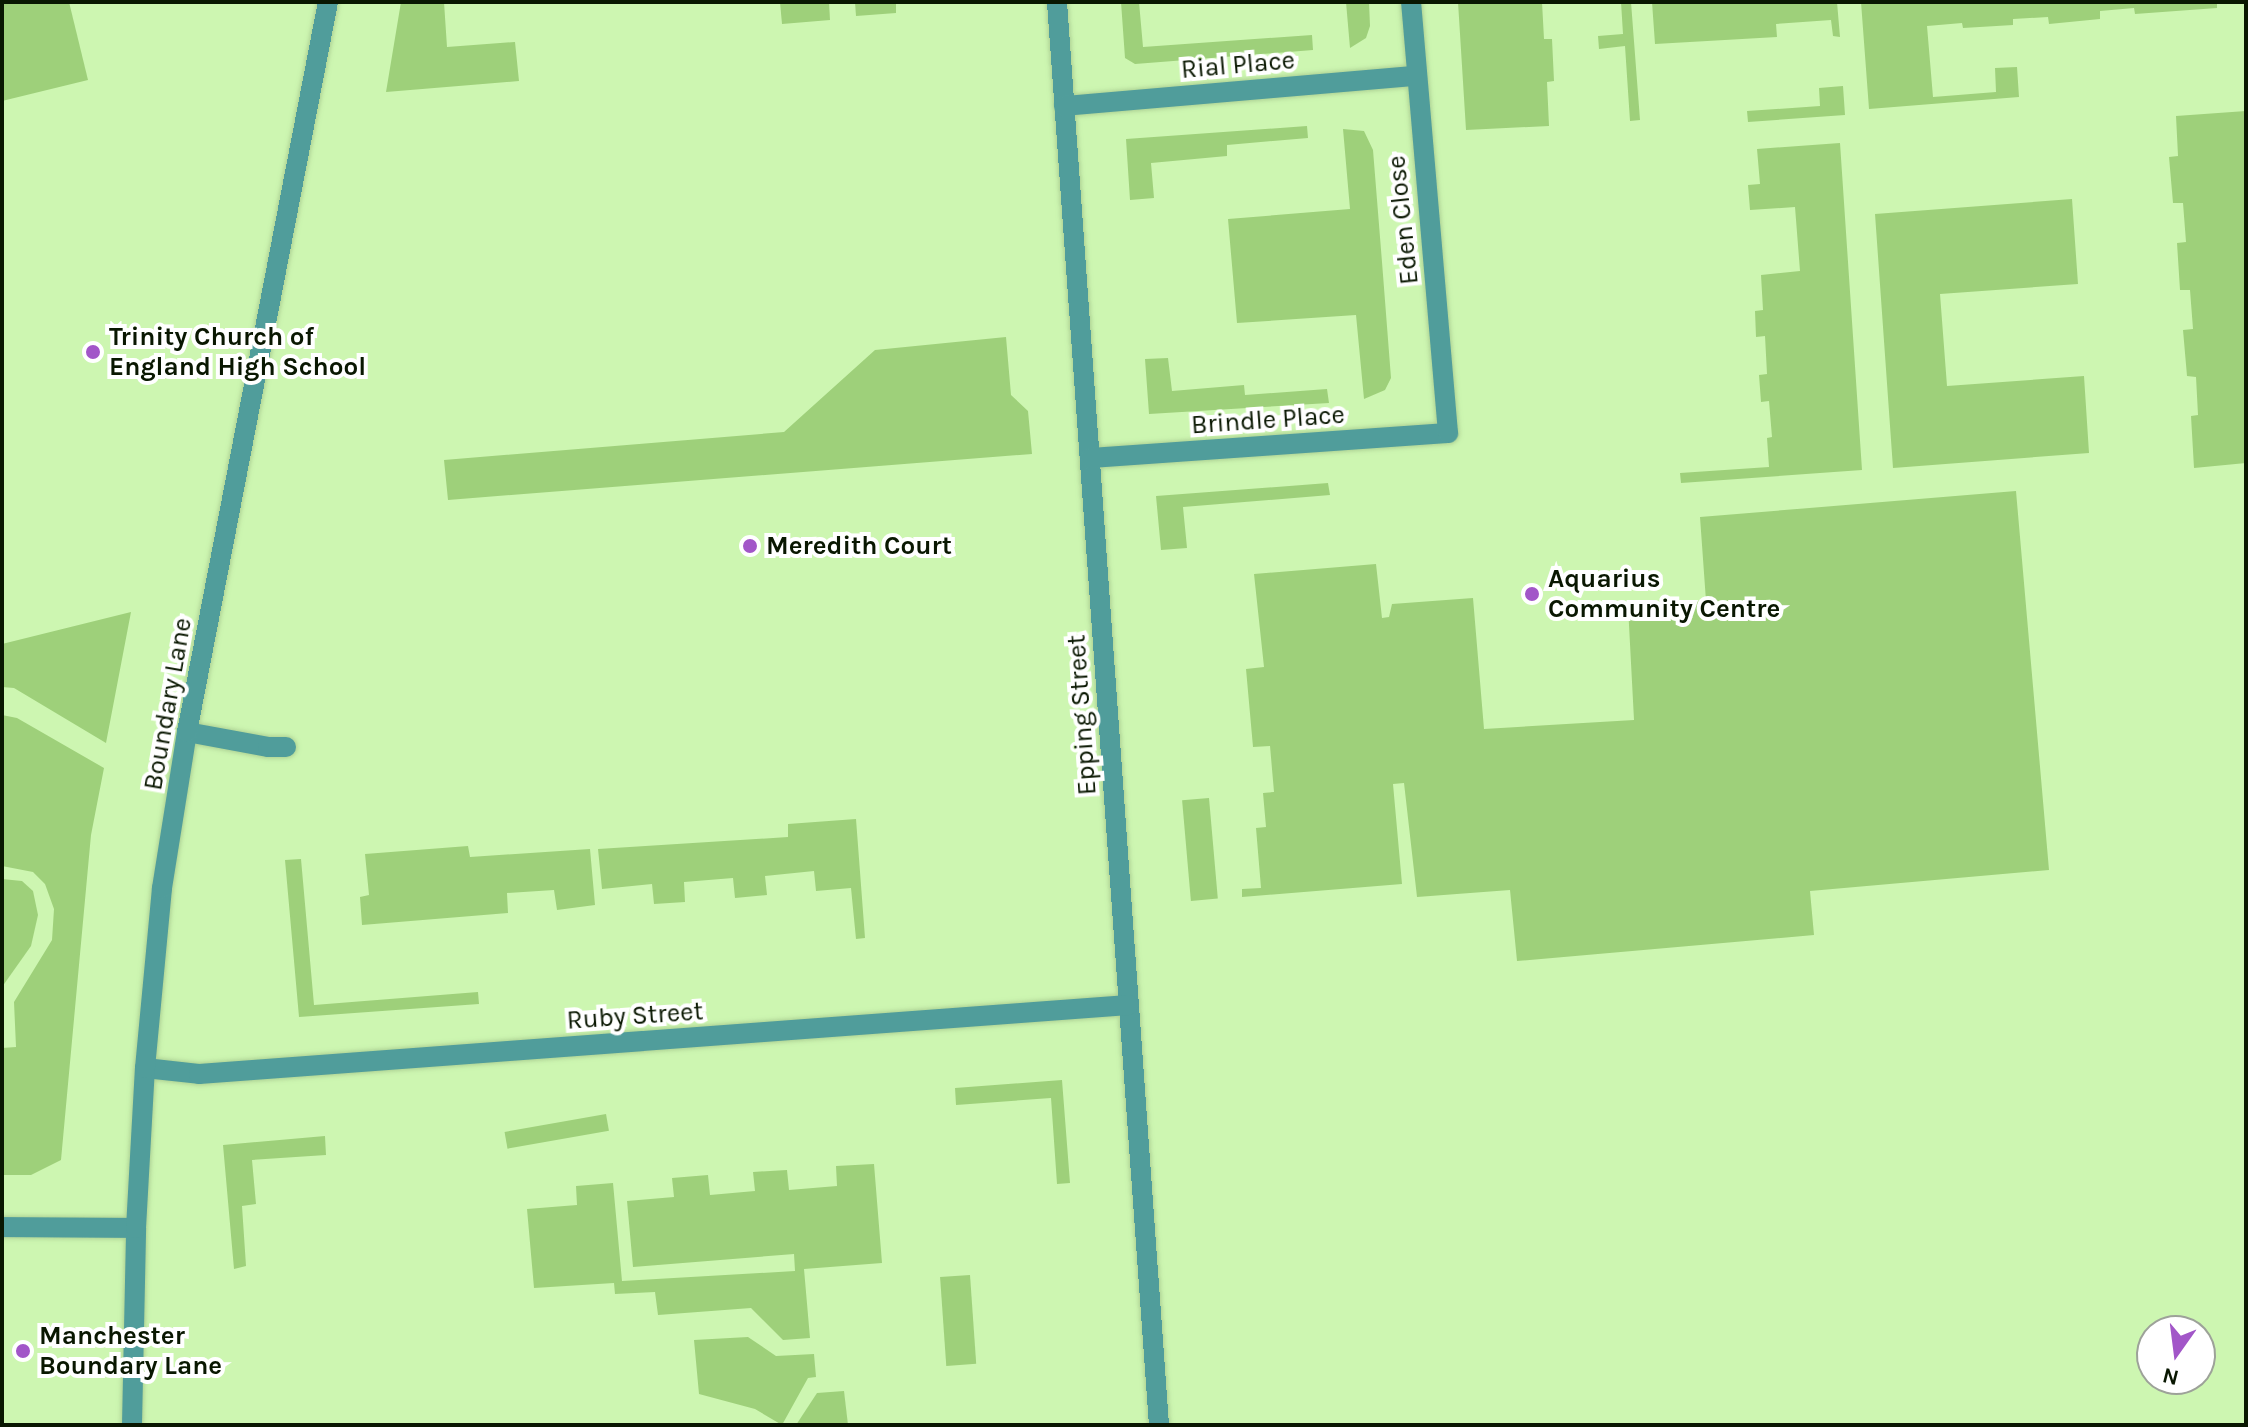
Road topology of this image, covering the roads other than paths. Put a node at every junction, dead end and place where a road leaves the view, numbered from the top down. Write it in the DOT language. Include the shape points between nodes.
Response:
graph roads {
  1 [pos="328,2"];
  2 [pos="1057,2"];
  3 [pos="1411,2"];
  4 [pos="1415,76"];
  5 [pos="1064,106"];
  6 [pos="1448,433"];
  7 [pos="1090,458"];
  8 [pos="187,732"];
  9 [pos="286,747"];
  10 [pos="1128,1005"];
  11 [pos="145,1068"];
  12 [pos="2,1227"];
  13 [pos="136,1228"];
  14 [pos="132,1425"];
  15 [pos="1159,1425"];
  1 -- 8 [label="street, Boundary Lane"];
  2 -- 5 [label="street, Epping Street"];
  3 -- 4 [label="street, Eden Close"];
  4 -- 5 [label="street, Rial Place"];
  4 -- 6 [label="street, Eden Close"];
  5 -- 7 [label="street, Epping Street"];
  6 -- 7 [label="street, Brindle Place"];
  7 -- 10 [label="street, Epping Street"];
  8 -- 9 [label="street"];
  8 -- 11 [label="street, Boundary Lane" via="162,888"];
  10 -- 11 [label="street, Ruby Street" via="199,1074"];
  10 -- 15 [label="street, Epping Street"];
  11 -- 13 [label="street, Boundary Lane"];
  12 -- 13 [label="street"];
  13 -- 14 [label="street, Boundary Lane"];
}
